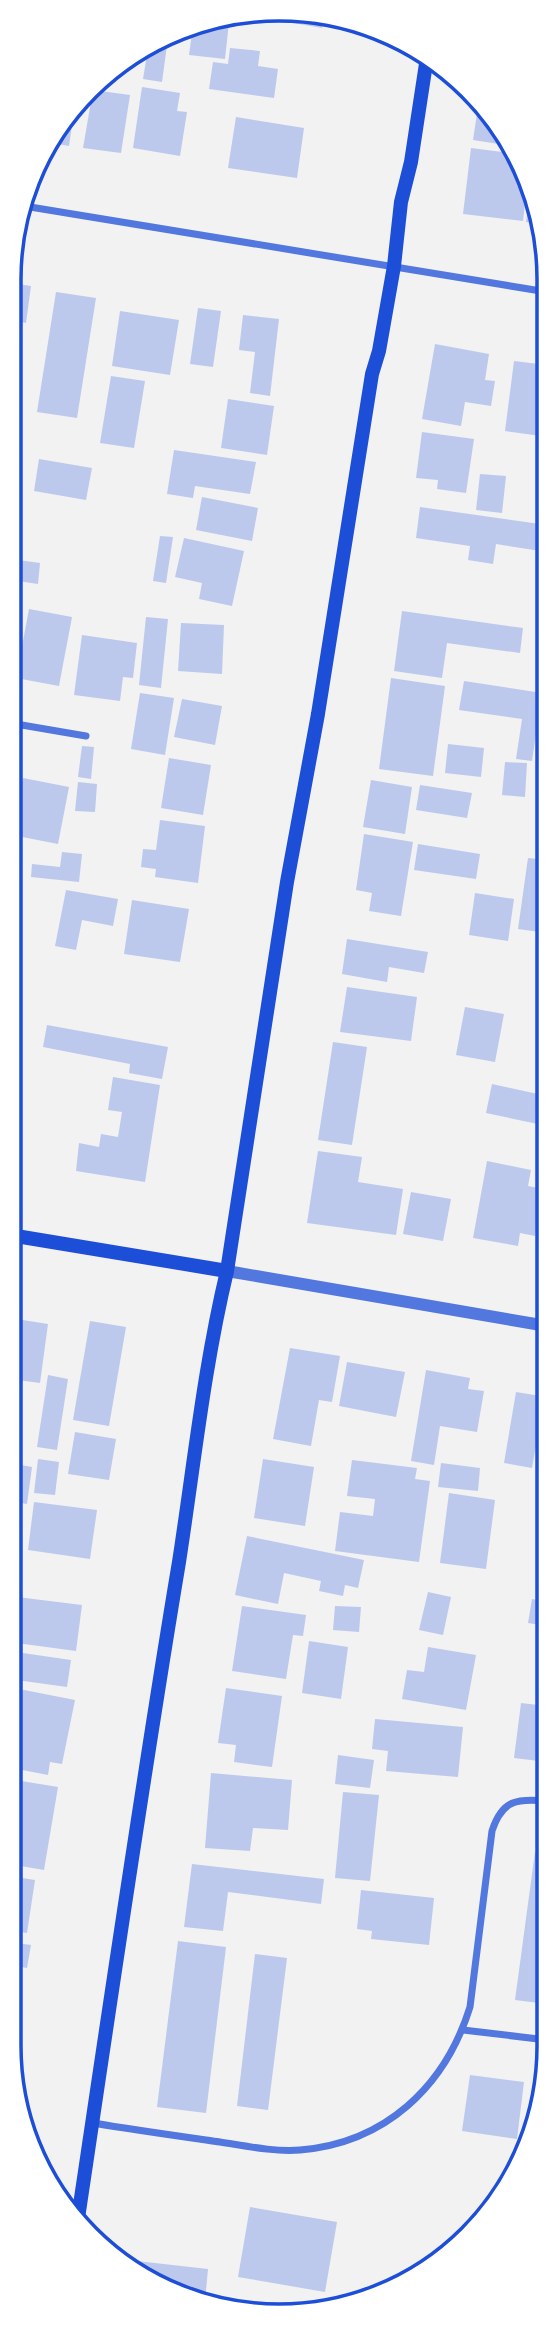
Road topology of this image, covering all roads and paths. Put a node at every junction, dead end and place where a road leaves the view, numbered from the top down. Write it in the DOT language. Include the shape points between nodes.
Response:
graph roads {
  1 [pos="426,67"];
  2 [pos="31,207"];
  3 [pos="394,266"];
  4 [pos="537,290"];
  5 [pos="21,725"];
  6 [pos="86,736"];
  7 [pos="21,1237"];
  8 [pos="227,1271"];
  9 [pos="537,1324"];
  10 [pos="537,1801"];
  11 [pos="463,2030"];
  12 [pos="537,2039"];
  13 [pos="93,2123"];
  14 [pos="79,2209"];
  1 -- 3 [label="main road"];
  2 -- 3 [label="street"];
  3 -- 4 [label="street"];
  3 -- 8 [label="main road" via="287,882"];
  5 -- 6 [label="street"];
  7 -- 8 [label="main road"];
  8 -- 9 [label="street"];
  8 -- 13 [label="main road" via="212,1333"];
  10 -- 11 [label="street" via="510,1803 496,1817"];
  11 -- 12 [label="street"];
  11 -- 13 [label="street" via="450,2056 415,2101 384,2123 331,2145 267,2148"];
  13 -- 14 [label="main road"];
}
